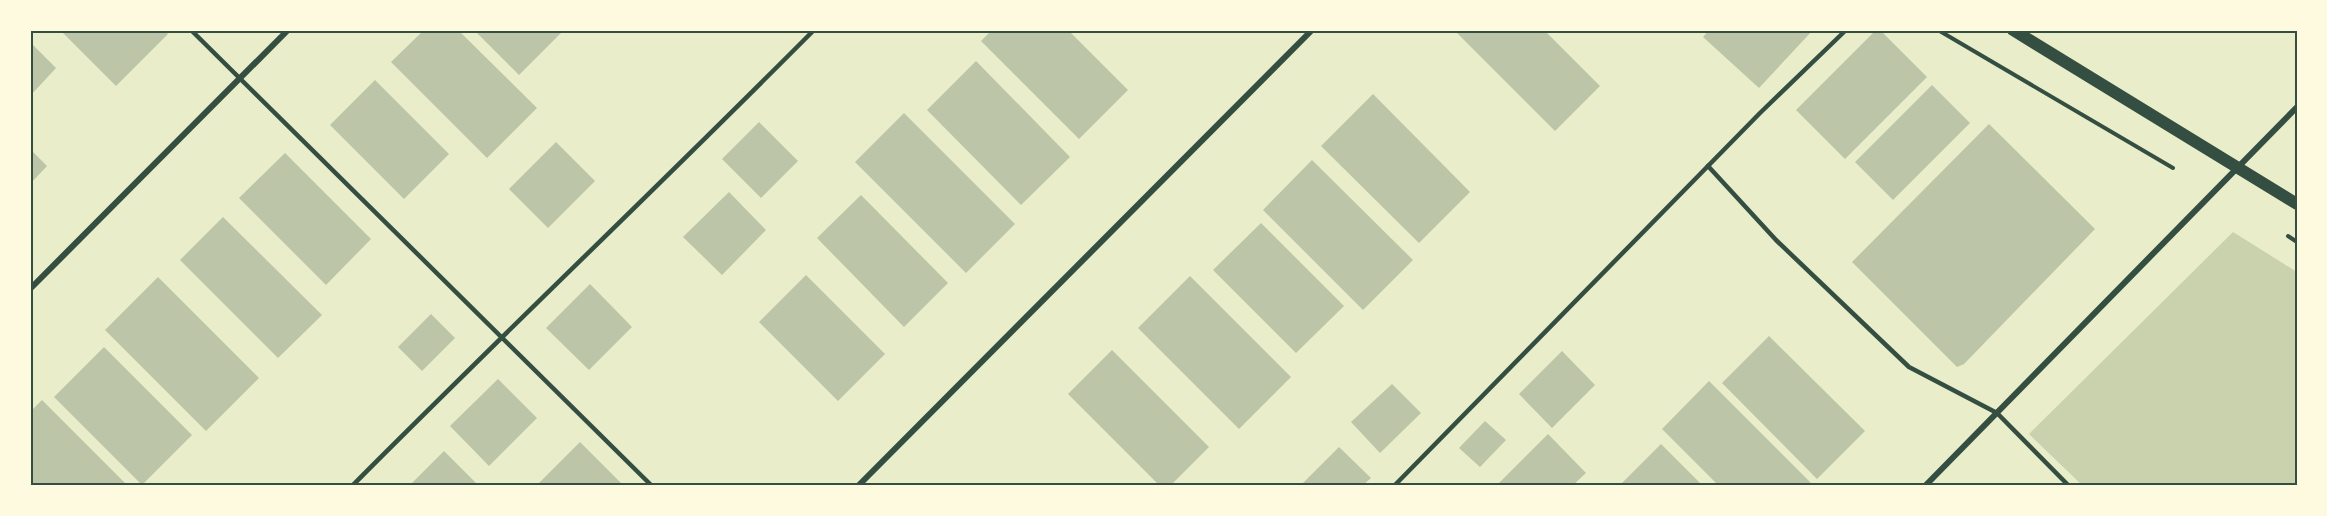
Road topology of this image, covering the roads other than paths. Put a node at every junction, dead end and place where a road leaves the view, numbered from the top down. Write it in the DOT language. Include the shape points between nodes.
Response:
graph roads {
  1 [pos="191,30"];
  2 [pos="288,30"];
  3 [pos="814,30"];
  4 [pos="1312,30"];
  5 [pos="1846,30"];
  6 [pos="2013,30"];
  7 [pos="239,78"];
  8 [pos="2297,107"];
  9 [pos="1708,166"];
  10 [pos="2238,168"];
  11 [pos="2297,204"];
  12 [pos="30,289"];
  13 [pos="501,336"];
  14 [pos="1997,413"];
  15 [pos="352,486"];
  16 [pos="652,486"];
  17 [pos="858,486"];
  18 [pos="1394,486"];
  19 [pos="1925,486"];
  20 [pos="2069,486"];
  1 -- 7 [label="lane"];
  2 -- 7 [label="street"];
  3 -- 13 [label="lane"];
  4 -- 17 [label="street"];
  5 -- 9 [label="lane"];
  6 -- 10 [label="main road"];
  7 -- 12 [label="street"];
  7 -- 13 [label="lane"];
  8 -- 10 [label="street"];
  9 -- 14 [label="lane" via="1776,240 1909,367"];
  9 -- 18 [label="lane"];
  10 -- 11 [label="main road"];
  10 -- 14 [label="street"];
  13 -- 15 [label="lane"];
  13 -- 16 [label="lane"];
  14 -- 19 [label="street"];
  14 -- 20 [label="lane"];
}
